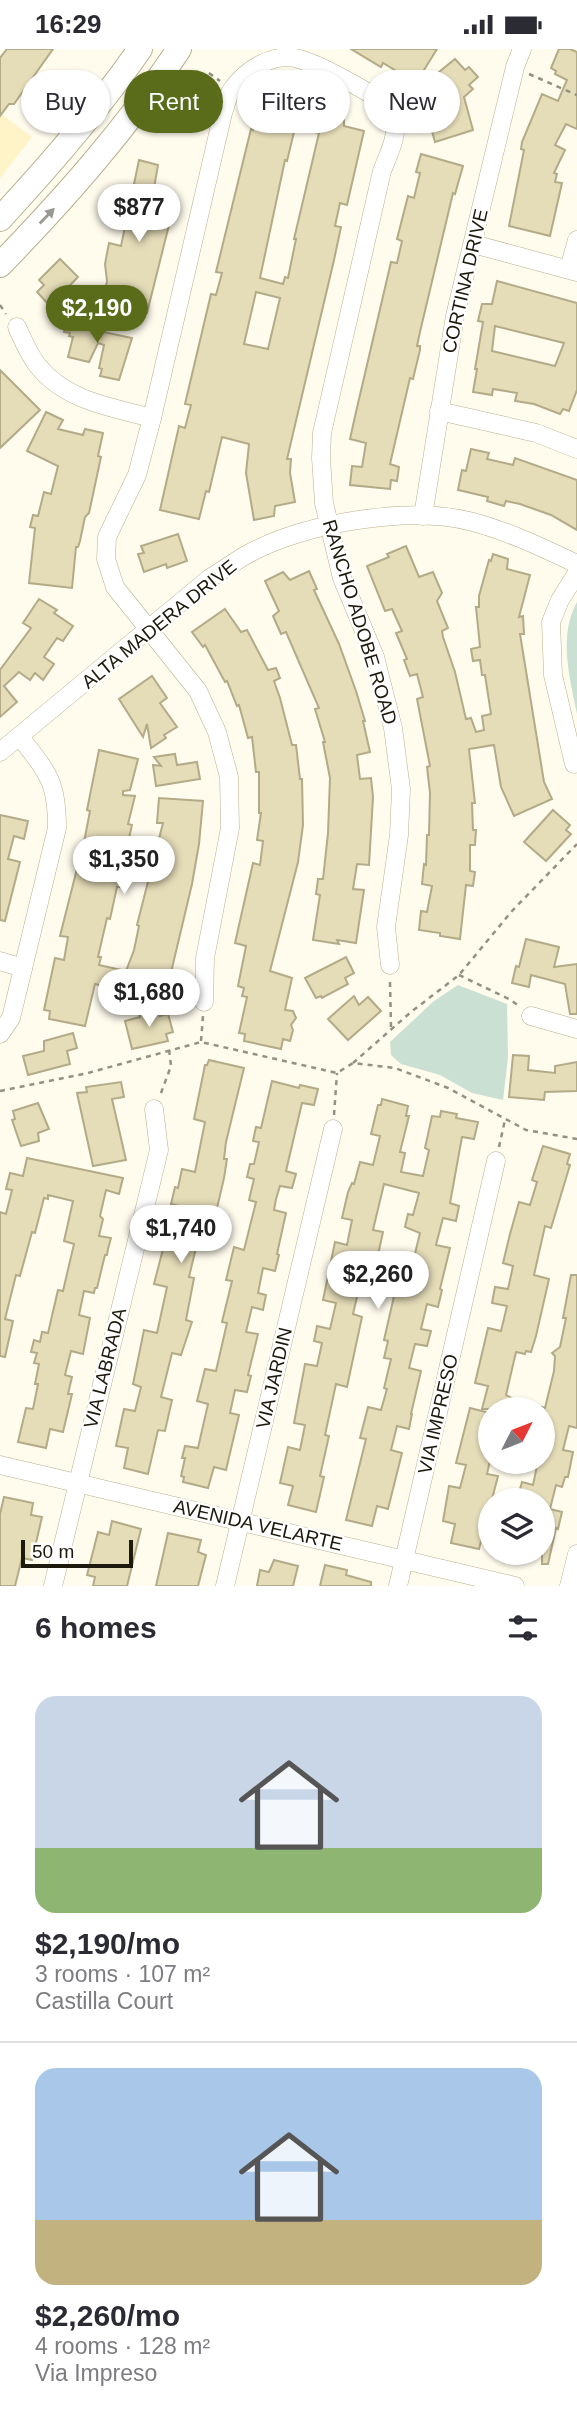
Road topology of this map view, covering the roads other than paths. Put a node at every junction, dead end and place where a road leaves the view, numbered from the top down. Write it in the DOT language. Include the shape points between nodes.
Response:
graph roads {
  1 [pos="140,49"];
  2 [pos="179,49"];
  3 [pos="522,49"];
  4 [pos="0,219"];
  5 [pos="577,240"];
  6 [pos="473,244"];
  7 [pos="0,265"];
  8 [pos="573,270"];
  9 [pos="17,327"];
  10 [pos="439,411"];
  11 [pos="152,418"];
  12 [pos="577,449"];
  13 [pos="424,516"];
  14 [pos="329,524"];
  15 [pos="577,564"];
  16 [pos="577,573"];
  17 [pos="149,628"];
  18 [pos="20,737"];
  19 [pos="0,752"];
  20 [pos="574,764"];
  21 [pos="0,961"];
  22 [pos="390,965"];
  23 [pos="23,968"];
  24 [pos="204,1002"];
  25 [pos="531,1016"];
  26 [pos="577,1029"];
  27 [pos="0,1034"];
  28 [pos="155,1109"];
  29 [pos="333,1129"];
  30 [pos="496,1161"];
  31 [pos="0,1465"];
  32 [pos="78,1482"];
  33 [pos="241,1520"];
  34 [pos="577,1554"];
  35 [pos="404,1559"];
  36 [pos="53,1586"];
  37 [pos="225,1586"];
  38 [pos="398,1586"];
  39 [pos="515,1586"];
  40 [pos="569,1586"];
  1 -- 4 [label="main road" via="48,168"];
  7 -- 2 [label="main road, one-way" via="114,139"];
  3 -- 6 [label="street, CORTINA DRIVE"];
  5 -- 8 [label="street"];
  6 -- 8 [label="street"];
  6 -- 10 [label="street, CORTINA DRIVE"];
  9 -- 11 [label="street" via="37,365 60,389"];
  10 -- 12 [label="street" via="536,433"];
  10 -- 13 [label="street, CORTINA DRIVE"];
  11 -- 14 [label="street, RANCHO ADOBE ROAD" via="231,89 254,68 274,59 297,58 366,92 387,107 394,118 395,134 382,171 322,433"];
  11 -- 17 [label="street, RANCHO ADOBE ROAD" via="137,475 107,537 106,559 115,587"];
  13 -- 14 [label="street, ALTA MADERA DRIVE"];
  13 -- 15 [label="street, ALTA MADERA DRIVE" via="472,521"];
  14 -- 17 [label="street, ALTA MADERA DRIVE" via="248,554 210,578"];
  14 -- 22 [label="street, RANCHO ADOBE ROAD" via="393,728 401,789 386,927"];
  16 -- 20 [label="street" via="551,622 553,675"];
  17 -- 18 [label="street, ALTA MADERA DRIVE"];
  17 -- 24 [label="street, RANCHO ADOBE ROAD" via="198,691 229,777 230,828 205,958"];
  18 -- 19 [label="street, ALTA MADERA DRIVE"];
  18 -- 23 [label="street" via="46,771 57,797 57,828"];
  21 -- 23 [label="street"];
  23 -- 27 [label="street" via="11,1018"];
  25 -- 26 [label="street"];
  28 -- 32 [label="street, VIA LABRADA" via="159,1150"];
  29 -- 33 [label="street, VIA JARDIN"];
  30 -- 35 [label="street, VIA IMPRESO"];
  31 -- 32 [label="street, AVENIDA VELARTE"];
  32 -- 33 [label="street, AVENIDA VELARTE"];
  32 -- 36 [label="street, VIA LABRADA"];
  33 -- 35 [label="street, AVENIDA VELARTE"];
  33 -- 37 [label="street, VIA JARDIN"];
  34 -- 40 [label="street"];
  35 -- 38 [label="street, VIA IMPRESO"];
  35 -- 39 [label="street, AVENIDA VELARTE"];
}
